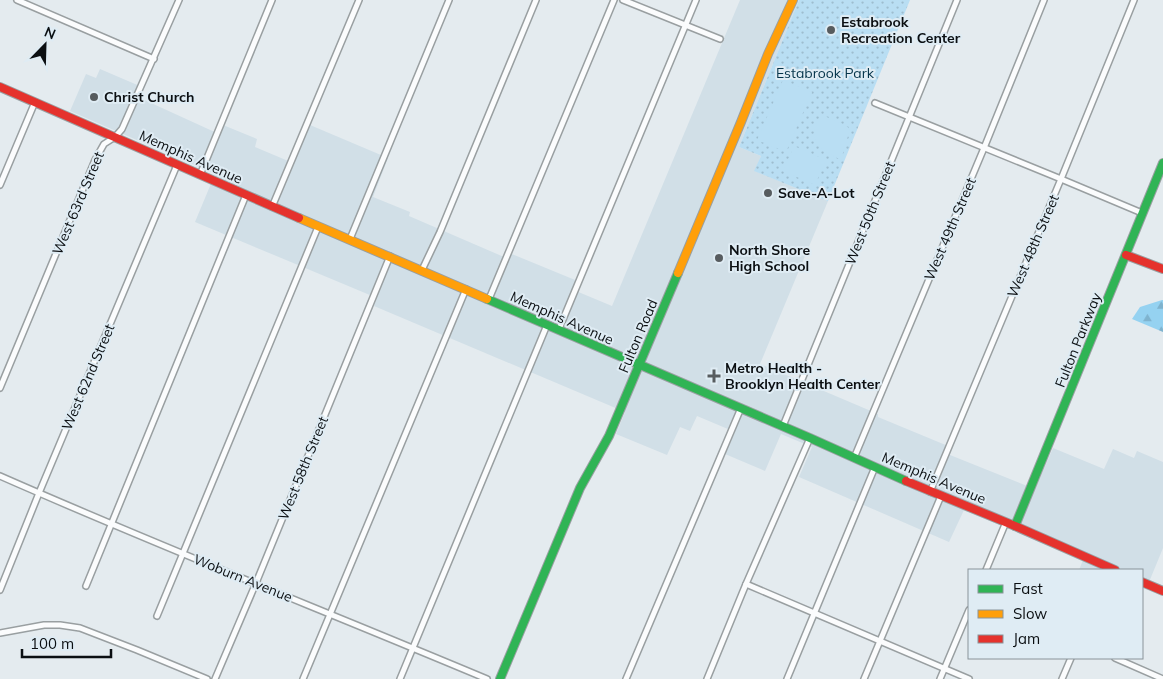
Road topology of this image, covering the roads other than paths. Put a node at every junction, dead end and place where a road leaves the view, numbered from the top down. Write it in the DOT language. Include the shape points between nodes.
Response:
graph roads {
  1 [pos="17,0"];
  2 [pos="179,0"];
  3 [pos="272,0"];
  4 [pos="359,0"];
  5 [pos="449,0"];
  6 [pos="536,0"];
  7 [pos="614,0"];
  8 [pos="623,0"];
  9 [pos="696,0"];
  10 [pos="793,0"];
  11 [pos="957,0"];
  12 [pos="1044,0"];
  13 [pos="1134,0"];
  14 [pos="686,26"];
  15 [pos="720,39"];
  16 [pos="154,59"];
  17 [pos="0,87"];
  18 [pos="35,102"];
  19 [pos="875,103"];
  20 [pos="909,118"];
  21 [pos="116,137"];
  22 [pos="984,148"];
  23 [pos="1163,163"];
  24 [pos="177,164"];
  25 [pos="200,175"];
  26 [pos="1061,179"];
  27 [pos="0,185"];
  28 [pos="246,196"];
  29 [pos="272,207"];
  30 [pos="1142,213"];
  31 [pos="318,227"];
  32 [pos="350,239"];
  33 [pos="1126,255"];
  34 [pos="390,256"];
  35 [pos="1163,269"];
  36 [pos="422,270"];
  37 [pos="466,289"];
  38 [pos="489,299"];
  39 [pos="547,325"];
  40 [pos="559,329"];
  41 [pos="640,365"];
  42 [pos="0,388"];
  43 [pos="740,408"];
  44 [pos="783,426"];
  45 [pos="810,438"];
  46 [pos="854,458"];
  47 [pos="875,466"];
  48 [pos="0,476"];
  49 [pos="930,492"];
  50 [pos="39,493"];
  51 [pos="940,496"];
  52 [pos="1006,522"];
  53 [pos="112,524"];
  54 [pos="1015,526"];
  55 [pos="183,554"];
  56 [pos="986,569"];
  57 [pos="1111,569"];
  58 [pos="1143,582"];
  59 [pos="256,583"];
  60 [pos="746,584"];
  61 [pos="86,586"];
  62 [pos="0,590"];
  63 [pos="1163,591"];
  64 [pos="968,612"];
  65 [pos="814,613"];
  66 [pos="330,614"];
  67 [pos="157,616"];
  68 [pos="0,633"];
  69 [pos="880,641"];
  70 [pos="413,648"];
  71 [pos="1071,659"];
  72 [pos="1117,659"];
  73 [pos="944,668"];
  74 [pos="207,679"];
  75 [pos="215,679"];
  76 [pos="303,679"];
  77 [pos="400,679"];
  78 [pos="487,679"];
  79 [pos="500,679"];
  80 [pos="626,679"];
  81 [pos="707,679"];
  82 [pos="787,679"];
  83 [pos="864,679"];
  84 [pos="940,679"];
  85 [pos="969,679"];
  86 [pos="1062,679"];
  87 [pos="1163,679"];
  1 -- 16 [label="street"];
  2 -- 16 [label="street, West 63rd Street"];
  3 -- 25 [label="street"];
  4 -- 29 [label="street"];
  5 -- 32 [label="street"];
  6 -- 36 [label="street"];
  7 -- 38 [label="street"];
  8 -- 14 [label="street"];
  9 -- 14 [label="street"];
  10 -- 41 [label="main road, Fulton Road"];
  11 -- 20 [label="street, West 50th Street"];
  12 -- 22 [label="street, West 49th Street"];
  13 -- 26 [label="street, West 48th Street"];
  14 -- 15 [label="street"];
  14 -- 40 [label="street"];
  16 -- 21 [label="street, West 63rd Street"];
  17 -- 18 [label="main road, Memphis Avenue"];
  18 -- 21 [label="main road, Memphis Avenue"];
  18 -- 27 [label="street"];
  19 -- 20 [label="street"];
  20 -- 22 [label="street"];
  20 -- 44 [label="street, West 50th Street"];
  21 -- 24 [label="main road, Memphis Avenue"];
  21 -- 42 [label="street, West 63rd Street" via="104,144 94,160"];
  22 -- 26 [label="street"];
  22 -- 46 [label="street, West 49th Street"];
  23 -- 30 [label="main road, Fulton Parkway"];
  24 -- 25 [label="main road, Memphis Avenue"];
  24 -- 50 [label="street, West 62nd Street"];
  25 -- 28 [label="main road, Memphis Avenue"];
  26 -- 30 [label="street"];
  26 -- 49 [label="street, West 48th Street"];
  28 -- 29 [label="main road, Memphis Avenue"];
  28 -- 53 [label="street"];
  29 -- 31 [label="main road, Memphis Avenue"];
  30 -- 33 [label="main road, Fulton Parkway"];
  31 -- 32 [label="main road, Memphis Avenue"];
  31 -- 55 [label="street"];
  32 -- 34 [label="main road, Memphis Avenue"];
  33 -- 35 [label="main road"];
  33 -- 54 [label="main road, Fulton Parkway"];
  34 -- 36 [label="main road, Memphis Avenue"];
  34 -- 59 [label="street, West 58th Street"];
  36 -- 37 [label="main road, Memphis Avenue"];
  37 -- 38 [label="main road, Memphis Avenue"];
  37 -- 66 [label="street"];
  38 -- 39 [label="main road, Memphis Avenue"];
  39 -- 40 [label="main road, Memphis Avenue"];
  39 -- 70 [label="street"];
  40 -- 41 [label="main road, Memphis Avenue"];
  41 -- 43 [label="main road, Memphis Avenue"];
  41 -- 79 [label="main road, Fulton Road" via="609,436 580,488"];
  43 -- 44 [label="main road, Memphis Avenue"];
  43 -- 80 [label="street"];
  44 -- 45 [label="main road, Memphis Avenue"];
  45 -- 46 [label="main road, Memphis Avenue"];
  45 -- 60 [label="street"];
  46 -- 47 [label="main road, Memphis Avenue"];
  47 -- 49 [label="main road, Memphis Avenue"];
  47 -- 65 [label="street"];
  48 -- 50 [label="street, Woburn Avenue"];
  49 -- 51 [label="main road, Memphis Avenue"];
  50 -- 53 [label="street, Woburn Avenue"];
  50 -- 62 [label="street, West 62nd Street"];
  51 -- 52 [label="main road, Memphis Avenue"];
  51 -- 69 [label="street"];
  52 -- 54 [label="main road, Memphis Avenue"];
  52 -- 56 [label="street"];
  53 -- 55 [label="street, Woburn Avenue"];
  53 -- 61 [label="street"];
  54 -- 57 [label="main road, Memphis Avenue"];
  55 -- 59 [label="street, Woburn Avenue"];
  55 -- 67 [label="street"];
  58 -- 63 [label="main road"];
  59 -- 66 [label="street, Woburn Avenue"];
  59 -- 75 [label="street, West 58th Street"];
  60 -- 65 [label="street"];
  60 -- 81 [label="street"];
  64 -- 73 [label="street"];
  65 -- 69 [label="street"];
  65 -- 82 [label="street"];
  66 -- 70 [label="street, Woburn Avenue"];
  66 -- 76 [label="street"];
  68 -- 74 [label="street" via="44,625 80,628"];
  69 -- 73 [label="street"];
  69 -- 83 [label="street"];
  70 -- 77 [label="street"];
  70 -- 78 [label="street, Woburn Avenue"];
  71 -- 86 [label="street"];
  72 -- 87 [label="street"];
  73 -- 84 [label="street"];
  73 -- 85 [label="street"];
}
